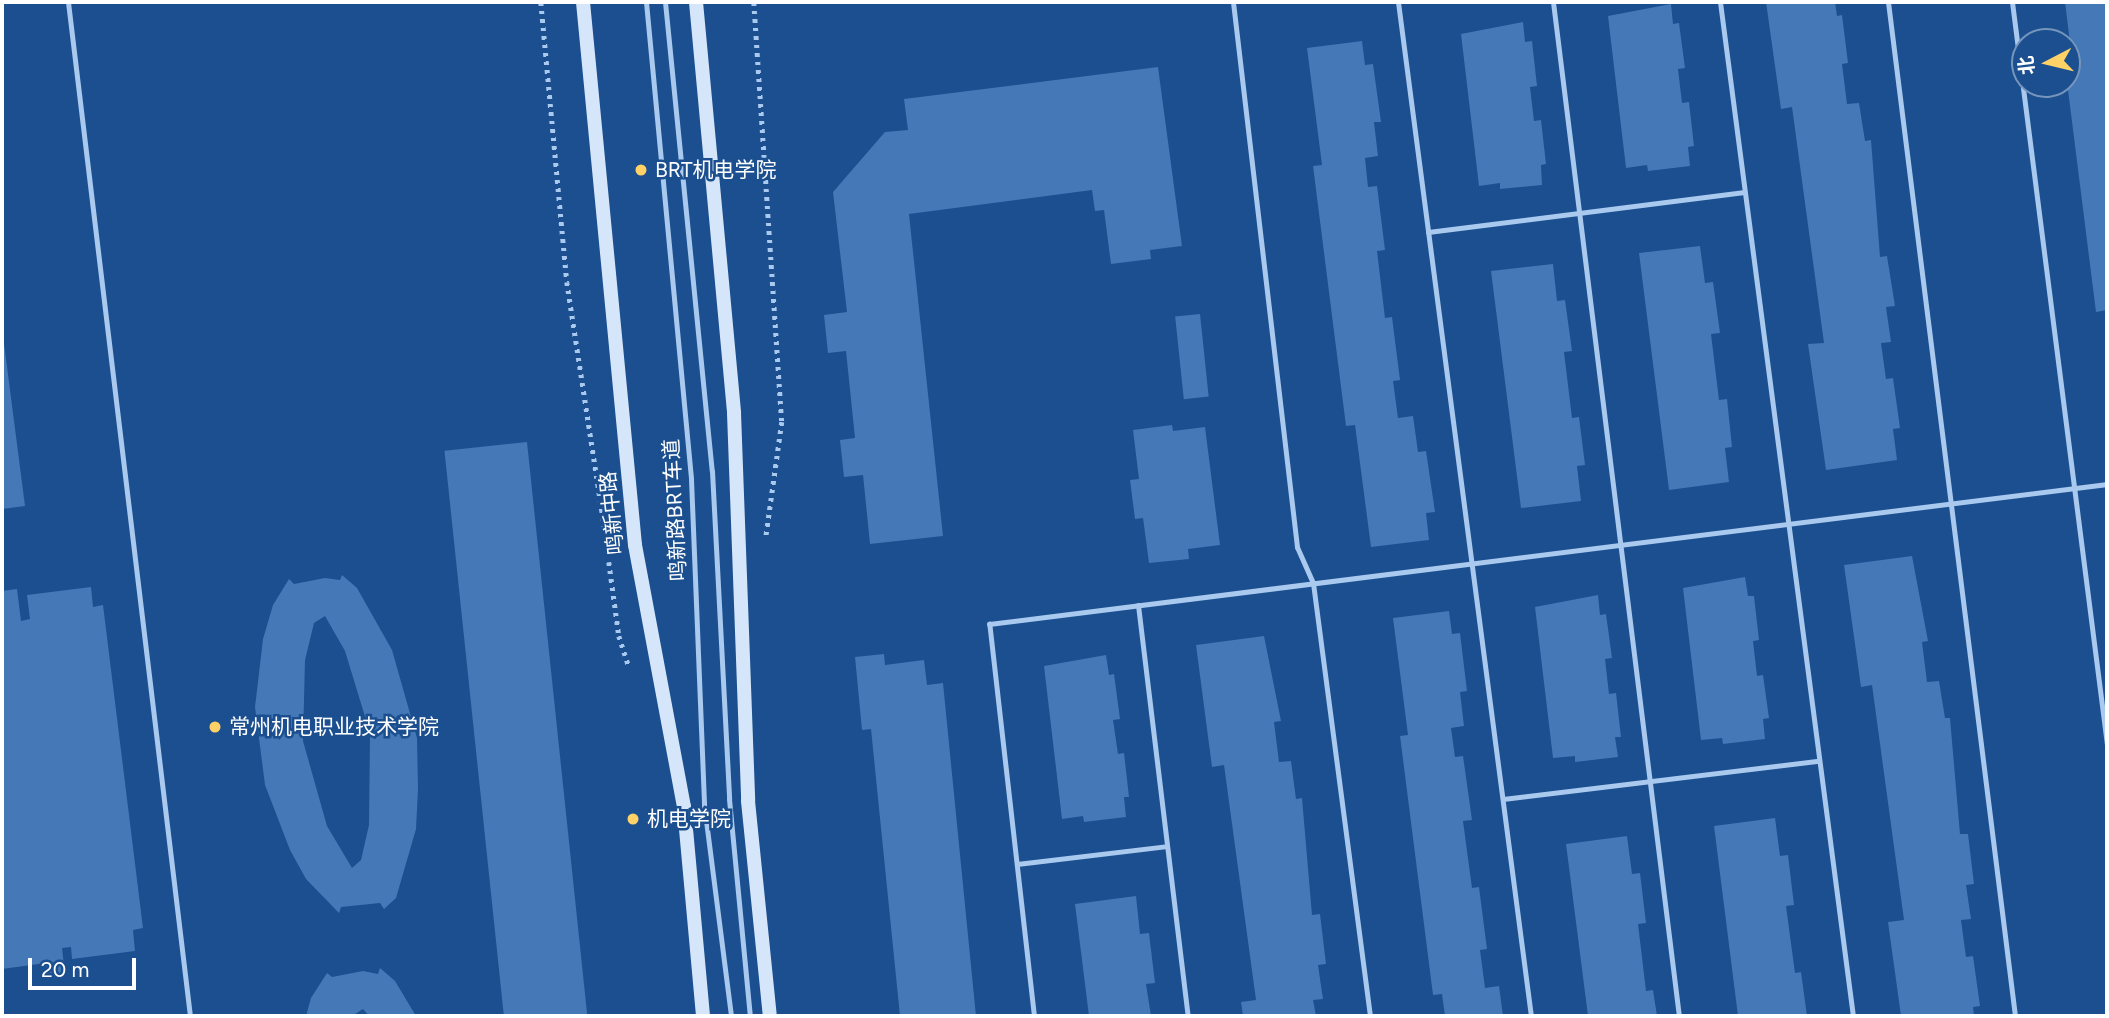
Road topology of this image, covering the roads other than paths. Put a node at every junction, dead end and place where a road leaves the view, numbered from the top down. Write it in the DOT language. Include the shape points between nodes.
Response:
graph roads {
  1 [pos="68,2"];
  2 [pos="583,2"];
  3 [pos="646,2"];
  4 [pos="665,2"];
  5 [pos="696,2"];
  6 [pos="1233,2"];
  7 [pos="1398,2"];
  8 [pos="1553,2"];
  9 [pos="1720,2"];
  10 [pos="1888,2"];
  11 [pos="2012,2"];
  12 [pos="1744,192"];
  13 [pos="1579,213"];
  14 [pos="1428,232"];
  15 [pos="2107,484"];
  16 [pos="2075,488"];
  17 [pos="1950,504"];
  18 [pos="1788,524"];
  19 [pos="1620,545"];
  20 [pos="1472,564"];
  21 [pos="1313,583"];
  22 [pos="1138,606"];
  23 [pos="2107,745"];
  24 [pos="1819,761"];
  25 [pos="1650,782"];
  26 [pos="1503,799"];
  27 [pos="1167,846"];
  28 [pos="1017,864"];
  29 [pos="190,1016"];
  30 [pos="703,1016"];
  31 [pos="731,1016"];
  32 [pos="750,1016"];
  33 [pos="770,1016"];
  34 [pos="1034,1016"];
  35 [pos="1188,1016"];
  36 [pos="1370,1016"];
  37 [pos="1531,1016"];
  38 [pos="1679,1016"];
  39 [pos="1853,1016"];
  40 [pos="2015,1016"];
  1 -- 29 [label="lane"];
  2 -- 30 [label="main road, 鸣新中路" via="635,545 684,807"];
  3 -- 31 [label="lane, 鸣新路BRT车道" via="691,479 704,805"];
  4 -- 32 [label="lane, 鸣新路BRT车道" via="712,471 729,799"];
  5 -- 33 [label="main road" via="734,413 748,800"];
  6 -- 21 [label="lane" via="1297,547"];
  7 -- 14 [label="lane"];
  8 -- 13 [label="lane"];
  9 -- 12 [label="lane"];
  10 -- 17 [label="lane"];
  11 -- 16 [label="lane"];
  12 -- 13 [label="lane"];
  12 -- 18 [label="lane"];
  13 -- 14 [label="lane"];
  13 -- 19 [label="lane"];
  14 -- 20 [label="lane"];
  15 -- 16 [label="lane"];
  16 -- 17 [label="lane"];
  16 -- 23 [label="lane"];
  17 -- 18 [label="lane"];
  17 -- 40 [label="lane"];
  18 -- 19 [label="lane"];
  18 -- 24 [label="lane"];
  19 -- 20 [label="lane"];
  19 -- 25 [label="lane"];
  20 -- 21 [label="lane"];
  20 -- 26 [label="lane"];
  21 -- 22 [label="lane"];
  21 -- 36 [label="lane"];
  22 -- 27 [label="lane"];
  22 -- 28 [label="lane" via="989,624"];
  24 -- 25 [label="lane"];
  24 -- 39 [label="lane"];
  25 -- 26 [label="lane"];
  25 -- 38 [label="lane"];
  26 -- 37 [label="lane"];
  27 -- 28 [label="lane"];
  27 -- 35 [label="lane"];
  28 -- 34 [label="lane"];
}
